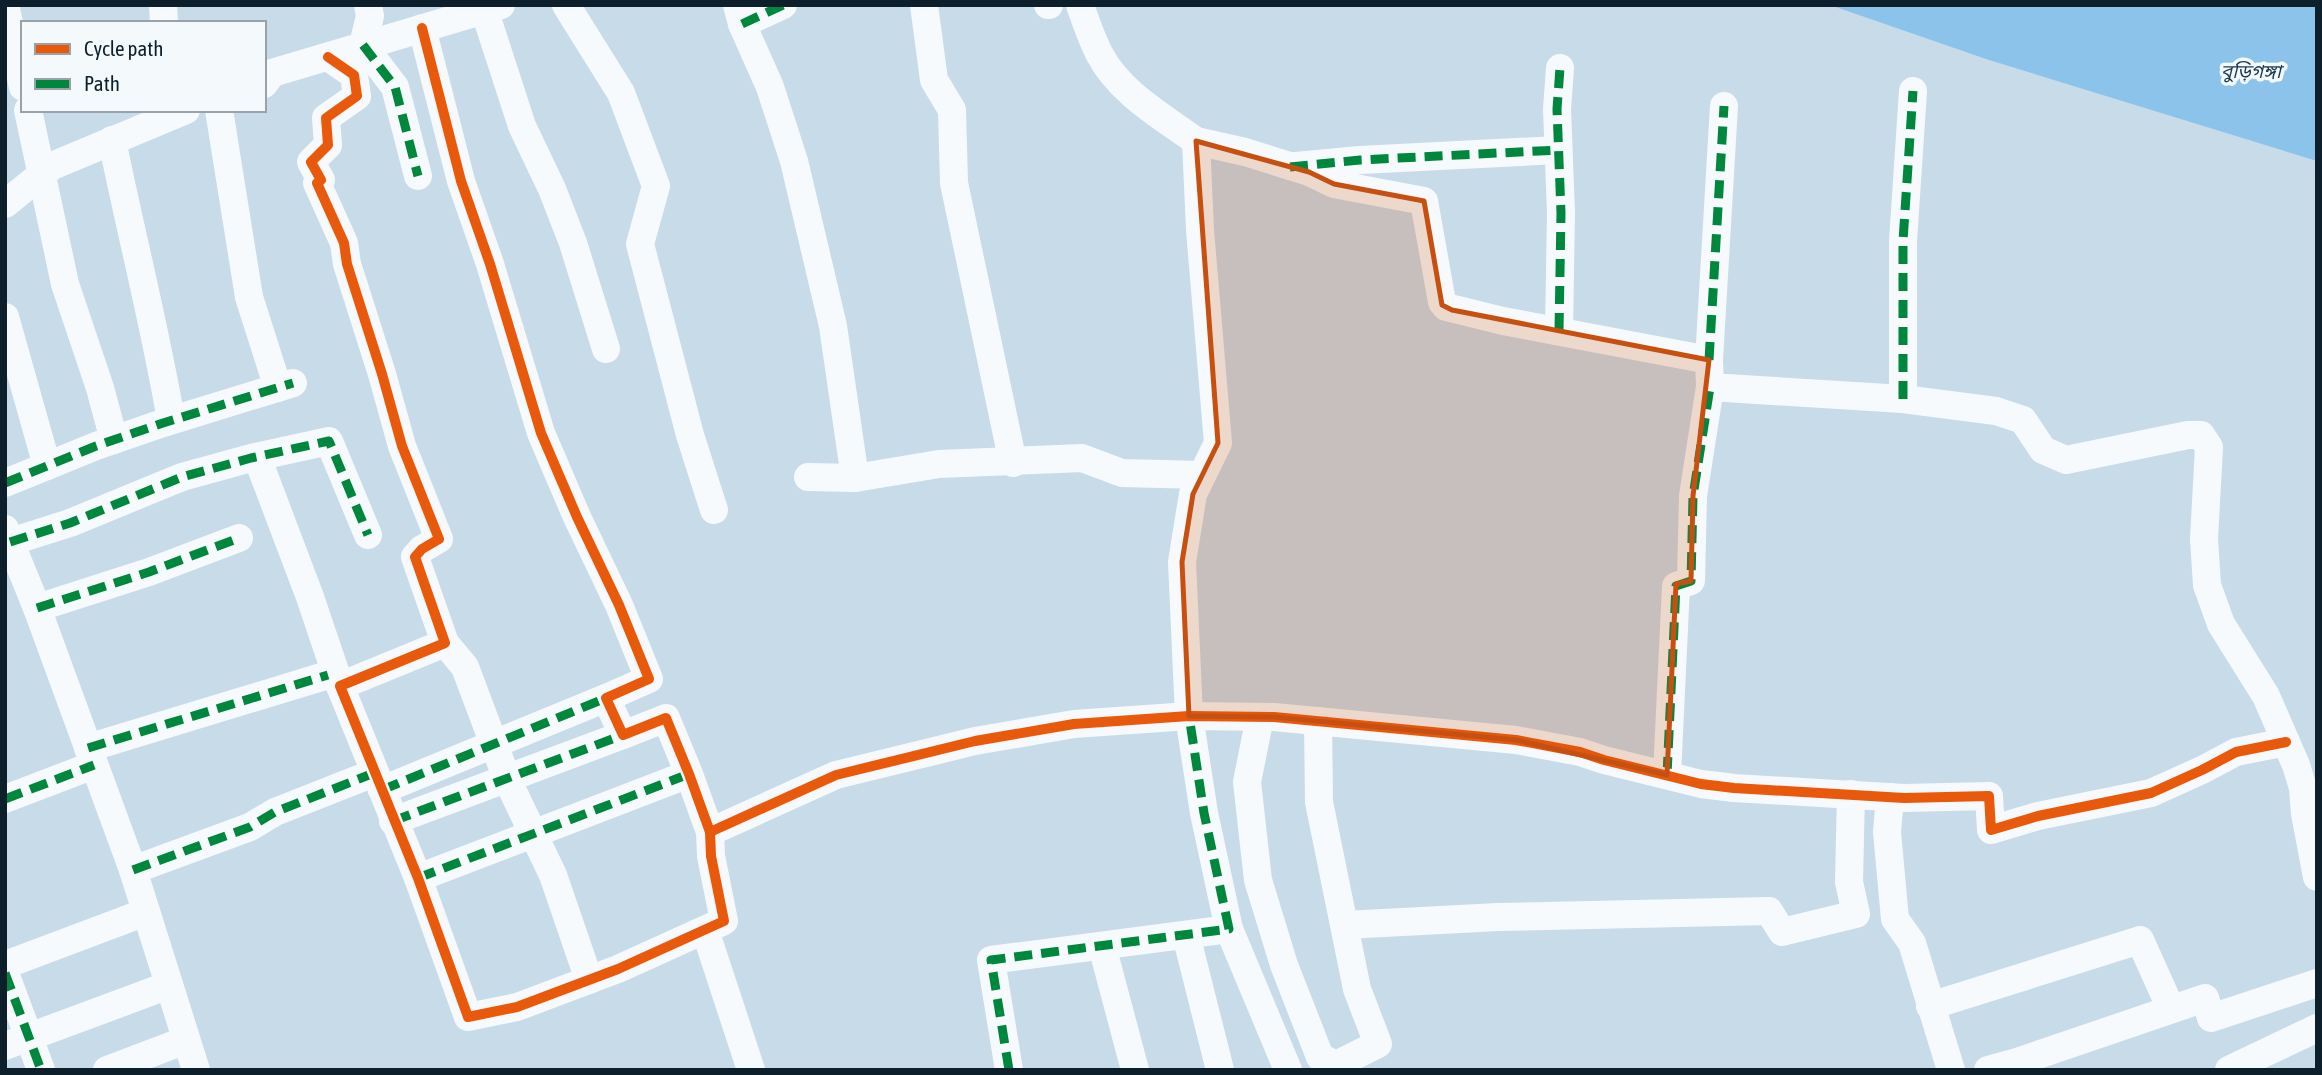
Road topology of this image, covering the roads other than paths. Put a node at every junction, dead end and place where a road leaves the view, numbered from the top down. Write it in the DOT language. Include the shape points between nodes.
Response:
graph roads {
  1 [pos="5,5"];
  2 [pos="368,5"];
  3 [pos="566,5"];
  4 [pos="783,5"];
  5 [pos="924,5"];
  6 [pos="1080,5"];
  7 [pos="492,7"];
  8 [pos="739,15"];
  9 [pos="422,28"];
  10 [pos="363,45"];
  11 [pos="328,57"];
  12 [pos="1560,68"];
  13 [pos="21,78"];
  14 [pos="266,80"];
  15 [pos="1913,90"];
  16 [pos="1724,106"];
  17 [pos="28,112"];
  18 [pos="219,112"];
  19 [pos="170,113"];
  20 [pos="112,140"];
  21 [pos="1196,141"];
  22 [pos="1558,149"];
  23 [pos="1290,167"];
  24 [pos="43,173"];
  25 [pos="418,176"];
  26 [pos="5,204"];
  27 [pos="5,317"];
  28 [pos="1559,331"];
  29 [pos="606,349"];
  30 [pos="1710,373"];
  31 [pos="1903,399"];
  32 [pos="172,420"];
  33 [pos="114,440"];
  34 [pos="257,457"];
  35 [pos="1013,463"];
  36 [pos="47,466"];
  37 [pos="1202,475"];
  38 [pos="808,477"];
  39 [pos="855,478"];
  40 [pos="5,483"];
  41 [pos="713,510"];
  42 [pos="8,535"];
  43 [pos="368,535"];
  44 [pos="239,538"];
  45 [pos="37,608"];
  46 [pos="445,643"];
  47 [pos="334,680"];
  48 [pos="606,698"];
  49 [pos="1189,716"];
  50 [pos="1259,717"];
  51 [pos="1318,721"];
  52 [pos="623,735"];
  53 [pos="2286,742"];
  54 [pos="492,744"];
  55 [pos="91,756"];
  56 [pos="689,774"];
  57 [pos="1667,775"];
  58 [pos="507,779"];
  59 [pos="378,782"];
  60 [pos="1851,794"];
  61 [pos="1890,797"];
  62 [pos="5,799"];
  63 [pos="393,821"];
  64 [pos="710,832"];
  65 [pos="532,834"];
  66 [pos="133,870"];
  67 [pos="2317,877"];
  68 [pos="418,878"];
  69 [pos="146,912"];
  70 [pos="1345,925"];
  71 [pos="1229,929"];
  72 [pos="705,930"];
  73 [pos="1186,934"];
  74 [pos="1102,946"];
  75 [pos="5,965"];
  76 [pos="5,973"];
  77 [pos="589,980"];
  78 [pos="2317,983"];
  79 [pos="169,985"];
  80 [pos="1930,1006"];
  81 [pos="2171,1010"];
  82 [pos="2317,1028"];
  83 [pos="186,1040"];
  84 [pos="17,1041"];
  85 [pos="1337,1068"];
  86 [pos="41,1070"];
  87 [pos="107,1070"];
  88 [pos="196,1070"];
  89 [pos="751,1070"];
  90 [pos="1009,1070"];
  91 [pos="1135,1070"];
  92 [pos="1220,1070"];
  93 [pos="1288,1070"];
  94 [pos="1951,1070"];
  95 [pos="1988,1070"];
  96 [pos="2229,1070"];
  1 -- 13 [label="street"];
  2 -- 10 [label="street"];
  3 -- 41 [label="street" via="621,93 656,186 640,244"];
  4 -- 8 [label="street"];
  5 -- 35 [label="street" via="934,80 952,110 954,183"];
  6 -- 21 [label="street" via="1101,57 1118,78 1139,100"];
  7 -- 9 [label="street"];
  7 -- 29 [label="street" via="522,126 573,243"];
  8 -- 39 [label="street" via="770,87 794,161 834,327"];
  9 -- 10 [label="street"];
  9 -- 48 [label="street" via="461,181 541,433 649,679"];
  10 -- 11 [label="street"];
  10 -- 25 [label="street" via="395,87"];
  11 -- 14 [label="street" via="272,73"];
  11 -- 46 [label="street" via="354,75 357,96 326,118 328,145 311,162 344,243 402,446 439,539 415,557"];
  12 -- 22 [label="street"];
  15 -- 31 [label="street" via="1903,242"];
  16 -- 30 [label="street"];
  17 -- 24 [label="street"];
  18 -- 32 [label="street" via="249,297 285,385"];
  19 -- 20 [label="street"];
  20 -- 24 [label="street"];
  20 -- 32 [label="street"];
  21 -- 23 [label="street"];
  21 -- 37 [label="street" via="1218,443"];
  22 -- 23 [label="street"];
  22 -- 28 [label="street"];
  23 -- 28 [label="street" via="1334,184 1424,201 1441,302 1446,307"];
  24 -- 26 [label="street"];
  24 -- 33 [label="street" via="65,284"];
  27 -- 36 [label="street"];
  28 -- 30 [label="street"];
  30 -- 31 [label="street"];
  30 -- 57 [label="street" via="1693,496 1691,581 1676,586"];
  31 -- 53 [label="street" via="1996,411 2023,420 2043,450 2066,460 2201,435 2209,447 2204,539 2207,585 2221,624 2266,696"];
  32 -- 33 [label="street"];
  33 -- 36 [label="street"];
  34 -- 42 [label="street" via="182,477 70,523"];
  34 -- 43 [label="street" via="329,441"];
  34 -- 47 [label="street" via="310,597"];
  35 -- 37 [label="street" via="1082,458 1122,473"];
  35 -- 39 [label="street" via="939,464"];
  36 -- 40 [label="street"];
  37 -- 49 [label="street" via="1193,494 1182,562"];
  38 -- 39 [label="street"];
  42 -- 45 [label="street"];
  44 -- 45 [label="street"];
  45 -- 55 [label="street"];
  46 -- 47 [label="street"];
  46 -- 54 [label="street" via="465,667"];
  47 -- 55 [label="street"];
  47 -- 59 [label="street"];
  48 -- 52 [label="street"];
  48 -- 54 [label="street"];
  49 -- 50 [label="street"];
  49 -- 64 [label="street" via="1074,724 975,741 836,775"];
  49 -- 71 [label="street"];
  50 -- 51 [label="street"];
  50 -- 85 [label="street" via="1247,782 1258,880 1284,965 1320,1057"];
  51 -- 57 [label="street" via="1548,745"];
  51 -- 70 [label="street" via="1319,802"];
  52 -- 56 [label="street" via="666,718"];
  52 -- 58 [label="street"];
  53 -- 61 [label="street" via="2236,752 2151,793 1991,830 1989,796"];
  53 -- 67 [label="street" via="2303,788"];
  54 -- 58 [label="street"];
  54 -- 59 [label="street"];
  55 -- 62 [label="street"];
  55 -- 66 [label="street"];
  56 -- 64 [label="street"];
  56 -- 65 [label="street"];
  57 -- 60 [label="street" via="1734,788"];
  58 -- 63 [label="street"];
  58 -- 65 [label="street"];
  59 -- 63 [label="street"];
  59 -- 66 [label="street" via="275,812 250,827"];
  60 -- 61 [label="street"];
  60 -- 70 [label="street" via="1849,881 1856,914 1782,932 1769,911"];
  61 -- 80 [label="street" via="1887,832 1895,919 1912,943"];
  63 -- 68 [label="street"];
  64 -- 72 [label="street" via="724,921"];
  65 -- 68 [label="street"];
  65 -- 77 [label="street" via="553,875"];
  66 -- 69 [label="street"];
  68 -- 77 [label="street" via="468,1017 517,1007"];
  69 -- 75 [label="street"];
  69 -- 79 [label="street"];
  70 -- 85 [label="street" via="1357,989 1378,1044"];
  71 -- 73 [label="street"];
  71 -- 93 [label="street"];
  72 -- 77 [label="street"];
  72 -- 89 [label="street"];
  73 -- 74 [label="street"];
  73 -- 92 [label="street"];
  74 -- 90 [label="street" via="991,960"];
  74 -- 91 [label="street"];
  76 -- 84 [label="street"];
  78 -- 81 [label="street" via="2211,1018 2205,998"];
  79 -- 83 [label="street"];
  79 -- 84 [label="street"];
  80 -- 81 [label="street" via="2140,940"];
  80 -- 94 [label="street"];
  81 -- 95 [label="street"];
  82 -- 96 [label="street"];
  83 -- 87 [label="street"];
  83 -- 88 [label="street"];
  84 -- 86 [label="street"];
}
